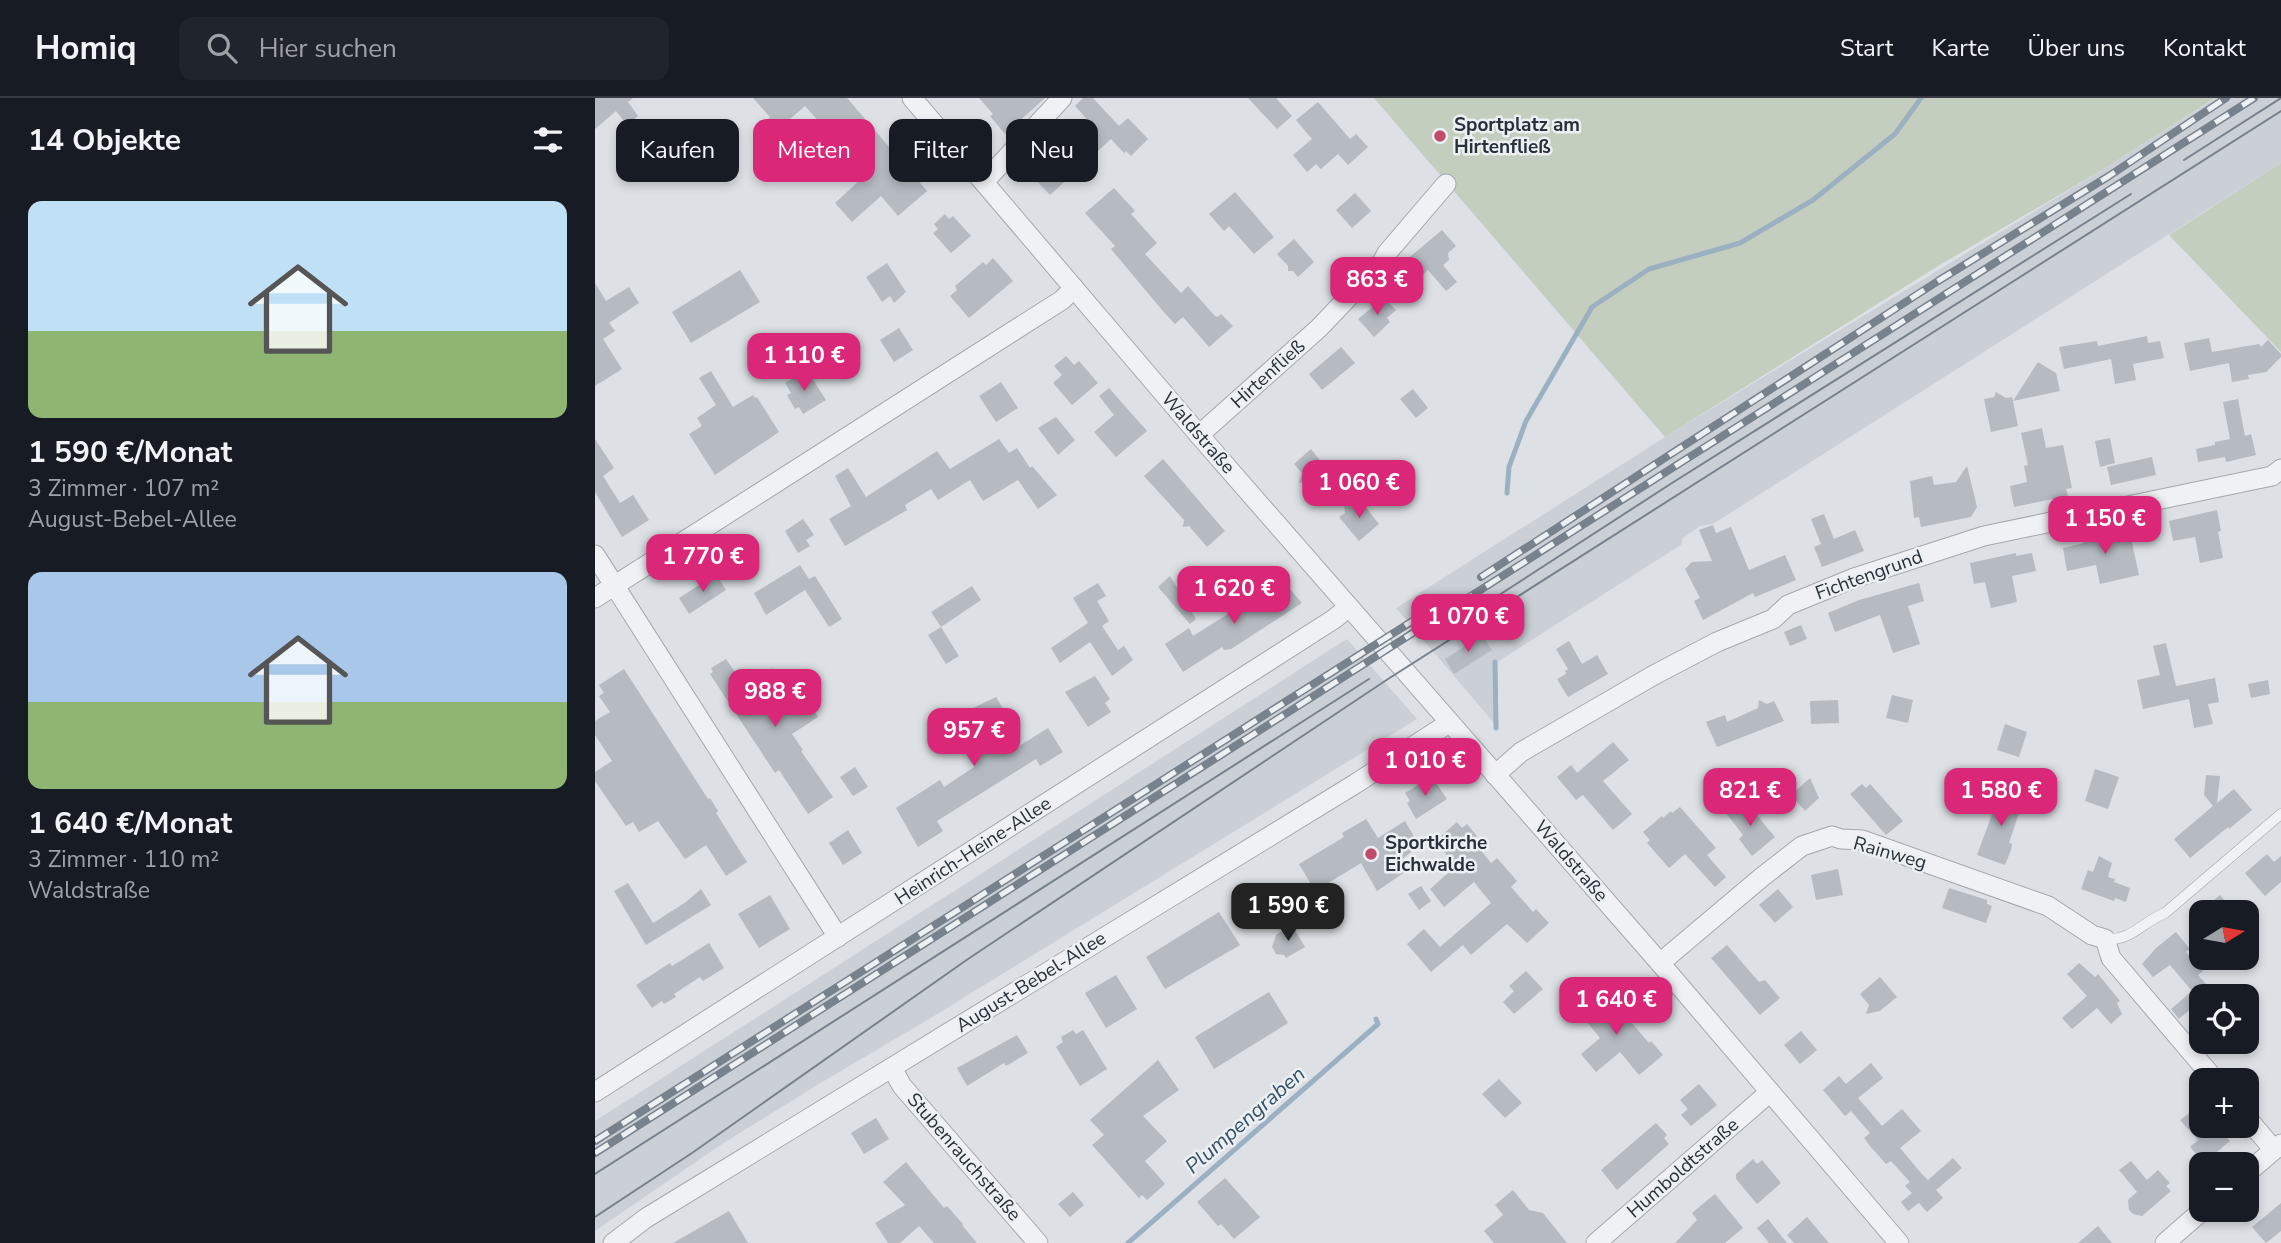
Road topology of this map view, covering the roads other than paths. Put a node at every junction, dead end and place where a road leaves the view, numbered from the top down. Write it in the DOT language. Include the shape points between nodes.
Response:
graph roads {
  1 [pos="912,98"];
  2 [pos="1062,98"];
  3 [pos="930,119"];
  4 [pos="992,173"];
  5 [pos="984,182"];
  6 [pos="1446,184"];
  7 [pos="1075,288"];
  8 [pos="1199,435"];
  9 [pos="2281,469"];
  10 [pos="595,555"];
  11 [pos="615,585"];
  12 [pos="595,598"];
  13 [pos="1349,607"];
  14 [pos="1449,723"];
  15 [pos="1495,775"];
  16 [pos="2281,814"];
  17 [pos="838,937"];
  18 [pos="2105,939"];
  19 [pos="1660,963"];
  20 [pos="892,1068"];
  21 [pos="2205,1068"];
  22 [pos="595,1092"];
  23 [pos="1770,1092"];
  24 [pos="2259,1130"];
  25 [pos="2277,1147"];
  26 [pos="2259,1163"];
  27 [pos="2189,1222"];
  28 [pos="614,1243"];
  29 [pos="1038,1243"];
  30 [pos="1596,1243"];
  31 [pos="1899,1243"];
  32 [pos="2165,1243"];
  1 -- 3 [label="street, Waldstraße"];
  2 -- 4 [label="street"];
  5 -- 7 [label="street, Waldstraße"];
  6 -- 8 [label="street, Hirtenfließ" via="1326,321"];
  7 -- 8 [label="street, Waldstraße"];
  7 -- 11 [label="street"];
  8 -- 13 [label="street, Waldstraße"];
  9 -- 15 [label="street, Fichtengrund" via="2272,476 1984,536 1854,578 1788,605 1773,619 1654,675 1521,752"];
  10 -- 11 [label="street"];
  11 -- 12 [label="street"];
  11 -- 17 [label="street"];
  13 -- 14 [label="street, Waldstraße"];
  13 -- 17 [label="street, Heinrich-Heine-Allee"];
  14 -- 15 [label="street, Waldstraße"];
  14 -- 20 [label="street, August-Bebel-Allee"];
  15 -- 19 [label="street, Waldstraße"];
  16 -- 18 [label="lane" via="2165,913 2125,938"];
  17 -- 22 [label="street, Heinrich-Heine-Allee"];
  18 -- 19 [label="street, Rainweg" via="2048,906 1861,840 1832,836 1803,846"];
  18 -- 21 [label="street" via="2111,958"];
  19 -- 23 [label="street, Waldstraße"];
  20 -- 28 [label="street, August-Bebel-Allee" via="640,1222"];
  20 -- 29 [label="street, Stubenrauchstraße" via="902,1086"];
  23 -- 30 [label="street, Humboldtstraße"];
  23 -- 31 [label="street, Waldstraße"];
  24 -- 25 [label="street"];
  25 -- 26 [label="street"];
  27 -- 32 [label="street"];
}
